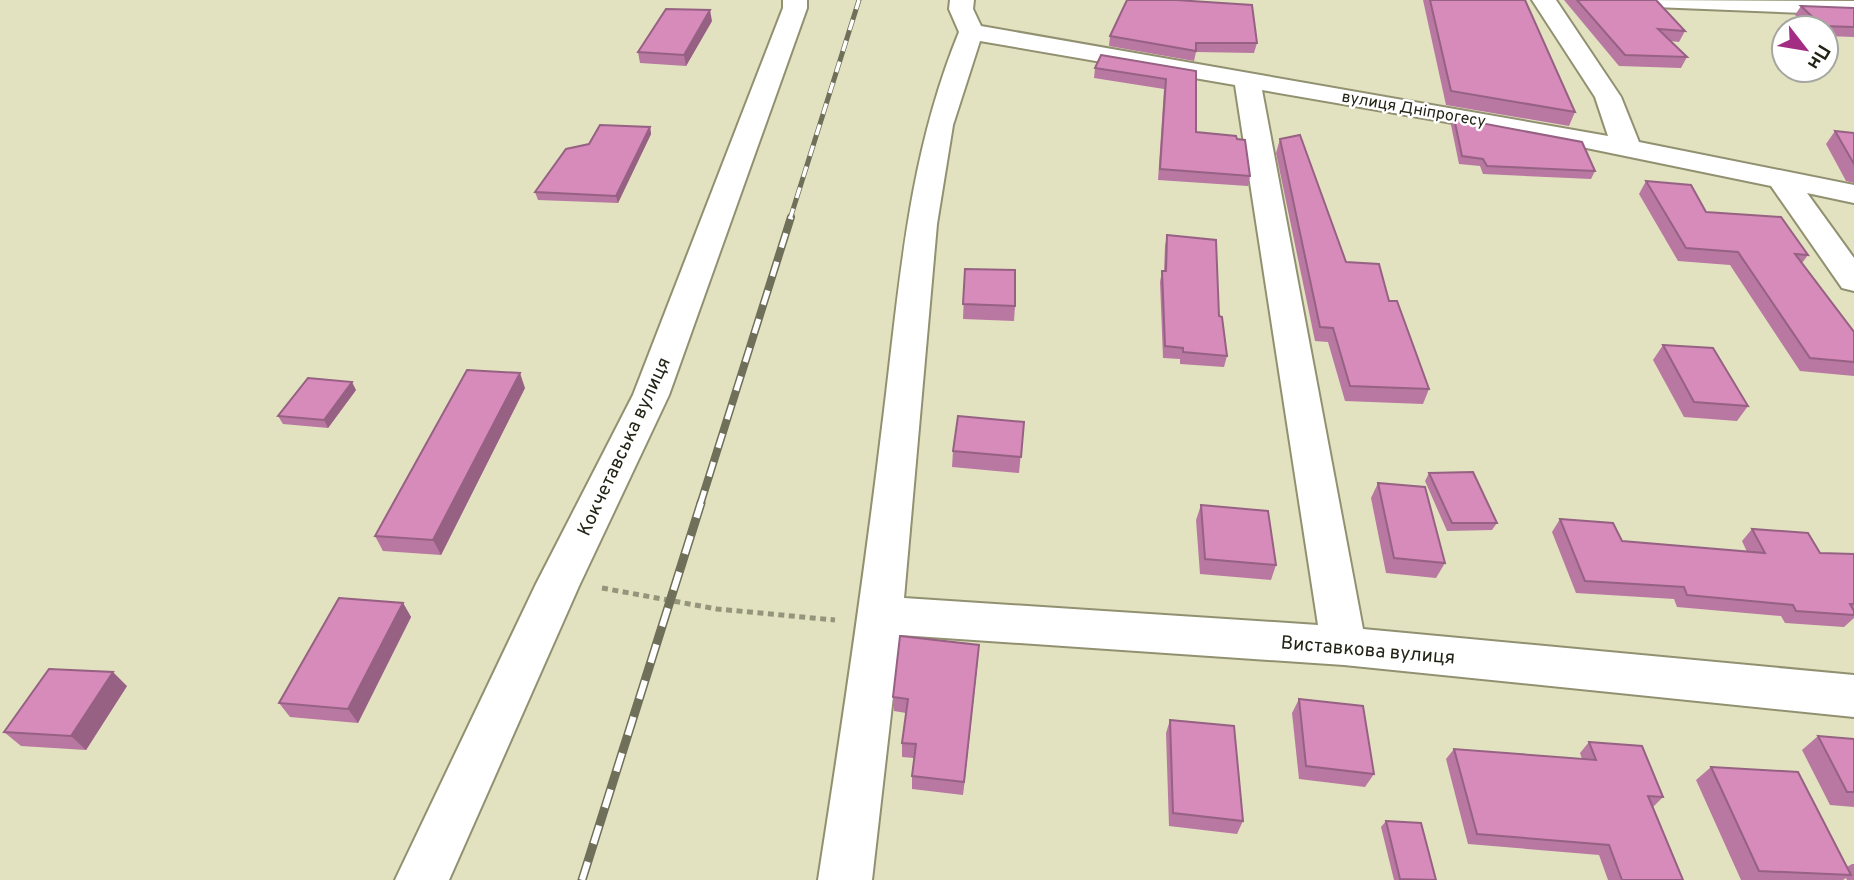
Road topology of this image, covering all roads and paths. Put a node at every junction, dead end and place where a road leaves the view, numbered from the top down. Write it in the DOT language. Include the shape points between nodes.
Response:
graph roads {
  1 [pos="794,0"];
  2 [pos="1544,0"];
  3 [pos="1654,0"];
  4 [pos="1854,8"];
  5 [pos="967,16"];
  6 [pos="1247,79"];
  7 [pos="1626,146"];
  8 [pos="1782,180"];
  9 [pos="1854,194"];
  10 [pos="1854,281"];
  11 [pos="614,589"];
  12 [pos="881,615"];
  13 [pos="1345,646"];
  14 [pos="1854,695"];
  15 [pos="422,880"];
  16 [pos="845,880"];
  1 -- 15 [label="street, Кокчетавська вулиця" via="795,8 650,395"];
  2 -- 7 [label="street" via="1608,97"];
  3 -- 4 [label="street"];
  5 -- 6 [label="street, вулиця Дніпрогесу"];
  5 -- 12 [label="street" via="928,182"];
  6 -- 7 [label="street, вулиця Дніпрогесу"];
  6 -- 13 [label="street"];
  7 -- 8 [label="street, вулиця Дніпрогесу"];
  8 -- 9 [label="street, вулиця Дніпрогесу"];
  8 -- 10 [label="street"];
  11 -- 12 [label="path" via="717,609 831,621"];
  12 -- 13 [label="street, Виставкова вулиця"];
  12 -- 16 [label="street"];
  13 -- 14 [label="street, Виставкова вулиця"];
}
